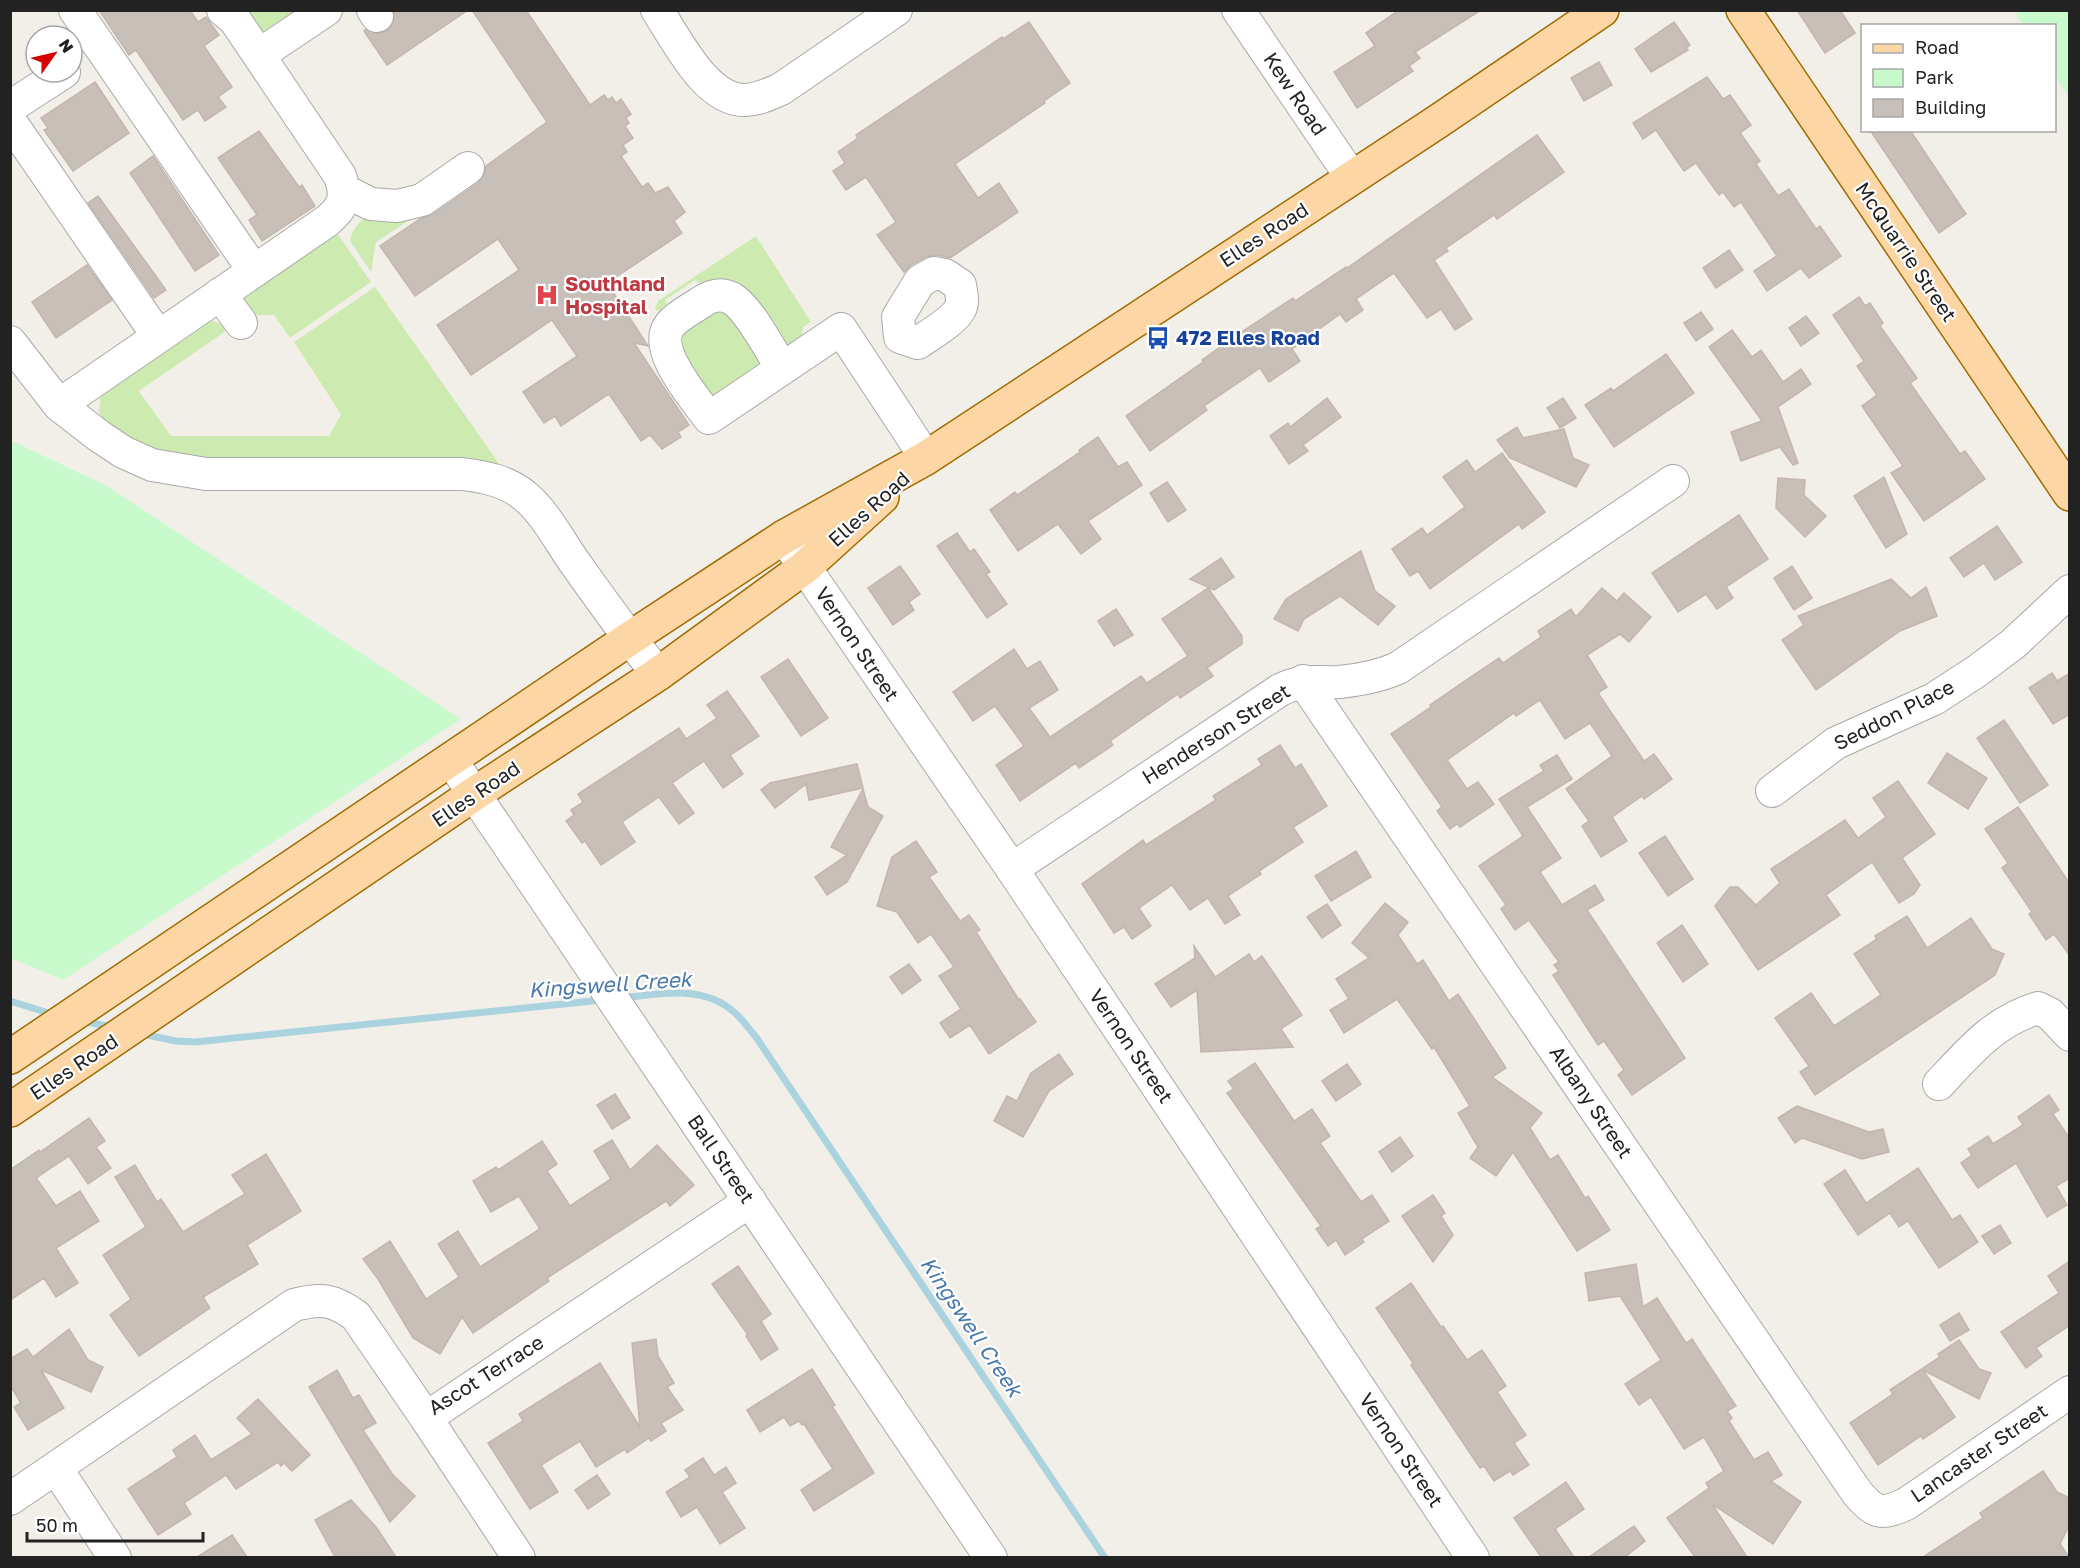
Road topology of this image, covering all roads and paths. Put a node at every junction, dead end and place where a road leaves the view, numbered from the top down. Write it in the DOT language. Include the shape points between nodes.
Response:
graph roads {
  1 [pos="75,10"];
  2 [pos="223,10"];
  3 [pos="326,10"];
  4 [pos="657,10"];
  5 [pos="896,10"];
  6 [pos="1238,10"];
  7 [pos="1602,10"];
  8 [pos="1743,10"];
  9 [pos="101,47"];
  10 [pos="259,56"];
  11 [pos="84,58"];
  12 [pos="45,84"];
  13 [pos="10,107"];
  14 [pos="10,121"];
  15 [pos="468,168"];
  16 [pos="1352,177"];
  17 [pos="345,192"];
  18 [pos="254,271"];
  19 [pos="220,294"];
  20 [pos="241,323"];
  21 [pos="158,336"];
  22 [pos="900,337"];
  23 [pos="10,342"];
  24 [pos="864,363"];
  25 [pos="782,368"];
  26 [pos="60,405"];
  27 [pos="926,458"];
  28 [pos="1673,481"];
  29 [pos="2070,494"];
  30 [pos="784,537"];
  31 [pos="805,567"];
  32 [pos="2070,591"];
  33 [pos="629,639"];
  34 [pos="658,674"];
  35 [pos="1303,681"];
  36 [pos="451,760"];
  37 [pos="1772,790"];
  38 [pos="474,794"];
  39 [pos="1012,869"];
  40 [pos="2070,1035"];
  41 [pos="10,1057"];
  42 [pos="1939,1084"];
  43 [pos="10,1110"];
  44 [pos="750,1202"];
  45 [pos="2070,1392"];
  46 [pos="426,1418"];
  47 [pos="56,1468"];
  48 [pos="10,1499"];
  49 [pos="1887,1512"];
  50 [pos="115,1557"];
  51 [pos="519,1557"];
  52 [pos="991,1557"];
  53 [pos="1473,1557"];
  1 -- 9 [label="street"];
  2 -- 10 [label="street" via="235,20"];
  3 -- 10 [label="street"];
  4 -- 5 [label="street" via="712,87 728,98 745,100 761,98 781,88"];
  6 -- 16 [label="street, Kew Road"];
  7 -- 16 [label="main road, Elles Road"];
  8 -- 29 [label="main road, McQuarrie Street"];
  9 -- 11 [label="street"];
  9 -- 18 [label="street"];
  10 -- 17 [label="street" via="340,176"];
  12 -- 13 [label="street"];
  14 -- 21 [label="street"];
  15 -- 17 [label="street" via="422,200 397,206 371,204"];
  16 -- 27 [label="main road, Elles Road"];
  17 -- 18 [label="street" via="339,209 330,219"];
  18 -- 19 [label="street"];
  19 -- 20 [label="street"];
  19 -- 21 [label="street"];
  21 -- 26 [label="street"];
  22 -- 24 [label="street"];
  23 -- 26 [label="street"];
  24 -- 25 [label="street" via="841,329"];
  24 -- 27 [label="street"];
  26 -- 33 [label="street" via="123,452 174,470 228,474 462,474 507,484 541,514"];
  27 -- 30 [label="main road, Elles Road"];
  27 -- 31 [label="main road, Elles Road"];
  28 -- 35 [label="street, Henderson Street" via="1398,668 1362,680"];
  30 -- 31 [label="street, Vernon Street"];
  30 -- 33 [label="main road, Elles Road"];
  31 -- 34 [label="main road, Elles Road"];
  31 -- 39 [label="street, Vernon Street"];
  32 -- 37 [label="street, Seddon Place" via="2013,644 1977,671 1934,699 1836,743"];
  33 -- 34 [label="street"];
  33 -- 36 [label="main road, Elles Road"];
  34 -- 38 [label="main road, Elles Road"];
  35 -- 39 [label="street, Henderson Street" via="1251,708"];
  35 -- 49 [label="street, Albany Street" via="1858,1494 1869,1507"];
  36 -- 38 [label="street, Ball Street"];
  36 -- 41 [label="main road, Elles Road"];
  38 -- 43 [label="main road, Elles Road"];
  38 -- 44 [label="street, Ball Street"];
  39 -- 53 [label="street, Vernon Street"];
  40 -- 42 [label="street" via="2050,1014 2038,1008 2021,1013 1984,1037"];
  44 -- 46 [label="street, Ascot Terrace"];
  44 -- 52 [label="street, Ball Street"];
  45 -- 49 [label="street, Lancaster Street" via="1906,1504"];
  46 -- 47 [label="street, Ascot Terrace" via="356,1316 328,1300 311,1301 294,1305"];
  46 -- 51 [label="street"];
  47 -- 48 [label="street, Ascot Terrace"];
  47 -- 50 [label="street"];
}
